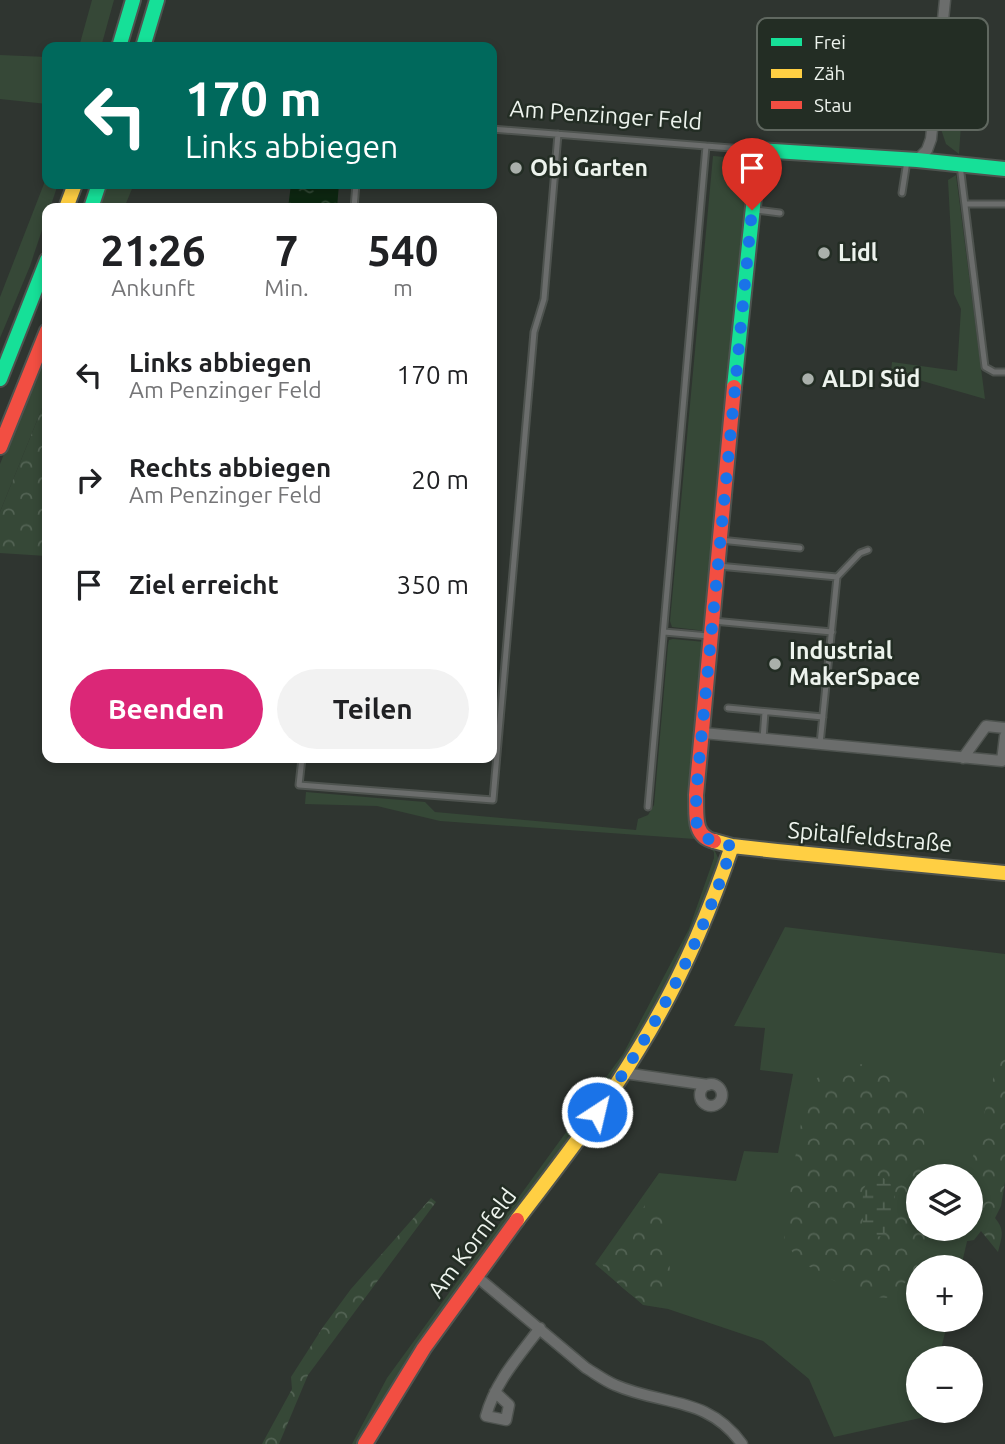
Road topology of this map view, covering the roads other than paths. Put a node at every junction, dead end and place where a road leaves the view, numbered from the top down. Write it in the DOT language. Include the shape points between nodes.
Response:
graph roads {
  1 [pos="133,0"];
  2 [pos="157,0"];
  3 [pos="945,0"];
  4 [pos="943,18"];
  5 [pos="120,42"];
  6 [pos="144,42"];
  7 [pos="497,130"];
  8 [pos="932,130"];
  9 [pos="558,134"];
  10 [pos="706,146"];
  11 [pos="759,150"];
  12 [pos="912,161"];
  13 [pos="960,165"];
  14 [pos="1005,169"];
  15 [pos="902,193"];
  16 [pos="965,204"];
  17 [pos="1005,204"];
  18 [pos="752,210"];
  19 [pos="780,213"];
  20 [pos="42,273"];
  21 [pos="42,343"];
  22 [pos="1005,372"];
  23 [pos="0,379"];
  24 [pos="0,447"];
  25 [pos="720,540"];
  26 [pos="800,548"];
  27 [pos="868,550"];
  28 [pos="718,566"];
  29 [pos="837,577"];
  30 [pos="713,621"];
  31 [pos="664,632"];
  32 [pos="832,632"];
  33 [pos="711,636"];
  34 [pos="728,708"];
  35 [pos="765,712"];
  36 [pos="823,717"];
  37 [pos="1005,728"];
  38 [pos="703,733"];
  39 [pos="1005,736"];
  40 [pos="763,738"];
  41 [pos="820,744"];
  42 [pos="497,754"];
  43 [pos="963,758"];
  44 [pos="301,763"];
  45 [pos="496,763"];
  46 [pos="648,807"];
  47 [pos="732,846"];
  48 [pos="1005,873"];
  49 [pos="624,1073"];
  50 [pos="708,1085"];
  51 [pos="476,1276"];
  52 [pos="540,1328"];
  53 [pos="495,1392"];
  54 [pos="365,1444"];
  55 [pos="743,1444"];
  1 -- 5 [label="main road"];
  2 -- 6 [label="main road"];
  3 -- 4 [label="street"];
  7 -- 9 [label="lane, Am Penzinger Feld"];
  8 -- 12 [label="street" via="927,150"];
  9 -- 10 [label="lane, Am Penzinger Feld"];
  9 -- 42 [label="lane" via="544,299 534,332"];
  10 -- 11 [label="lane, Am Penzinger Feld"];
  10 -- 31 [label="lane"];
  11 -- 12 [label="main road, Am Penzinger Feld"];
  11 -- 18 [label="main road"];
  12 -- 13 [label="main road, Am Penzinger Feld"];
  12 -- 15 [label="lane"];
  13 -- 14 [label="main road, Am Penzinger Feld"];
  13 -- 16 [label="lane"];
  16 -- 17 [label="lane"];
  16 -- 22 [label="lane" via="985,367"];
  18 -- 19 [label="lane"];
  18 -- 25 [label="main road"];
  20 -- 23 [label="main road"];
  21 -- 24 [label="main road"];
  25 -- 26 [label="lane"];
  25 -- 28 [label="main road"];
  27 -- 29 [label="lane"];
  28 -- 29 [label="lane"];
  28 -- 30 [label="main road"];
  29 -- 32 [label="lane"];
  30 -- 32 [label="lane"];
  30 -- 33 [label="main road"];
  31 -- 33 [label="lane"];
  31 -- 46 [label="lane"];
  32 -- 36 [label="lane"];
  33 -- 38 [label="main road"];
  34 -- 35 [label="lane"];
  35 -- 36 [label="lane"];
  35 -- 40 [label="lane"];
  36 -- 41 [label="lane"];
  37 -- 43 [label="street" via="986,726"];
  38 -- 40 [label="street"];
  38 -- 47 [label="main road" via="696,794 698,831 705,839"];
  39 -- 43 [label="street" via="1002,761"];
  40 -- 41 [label="street"];
  41 -- 43 [label="street"];
  44 -- 45 [label="lane" via="299,785 493,800"];
  47 -- 48 [label="main road, Spitalfeldstraße"];
  47 -- 49 [label="main road, Am Kornfeld" via="680,974"];
  49 -- 50 [label="street"];
  49 -- 51 [label="main road, Am Kornfeld"];
  51 -- 52 [label="street"];
  51 -- 54 [label="main road, Am Kornfeld" via="417,1357"];
  52 -- 53 [label="street"];
  52 -- 55 [label="street" via="613,1385 699,1408 727,1425"];
}
